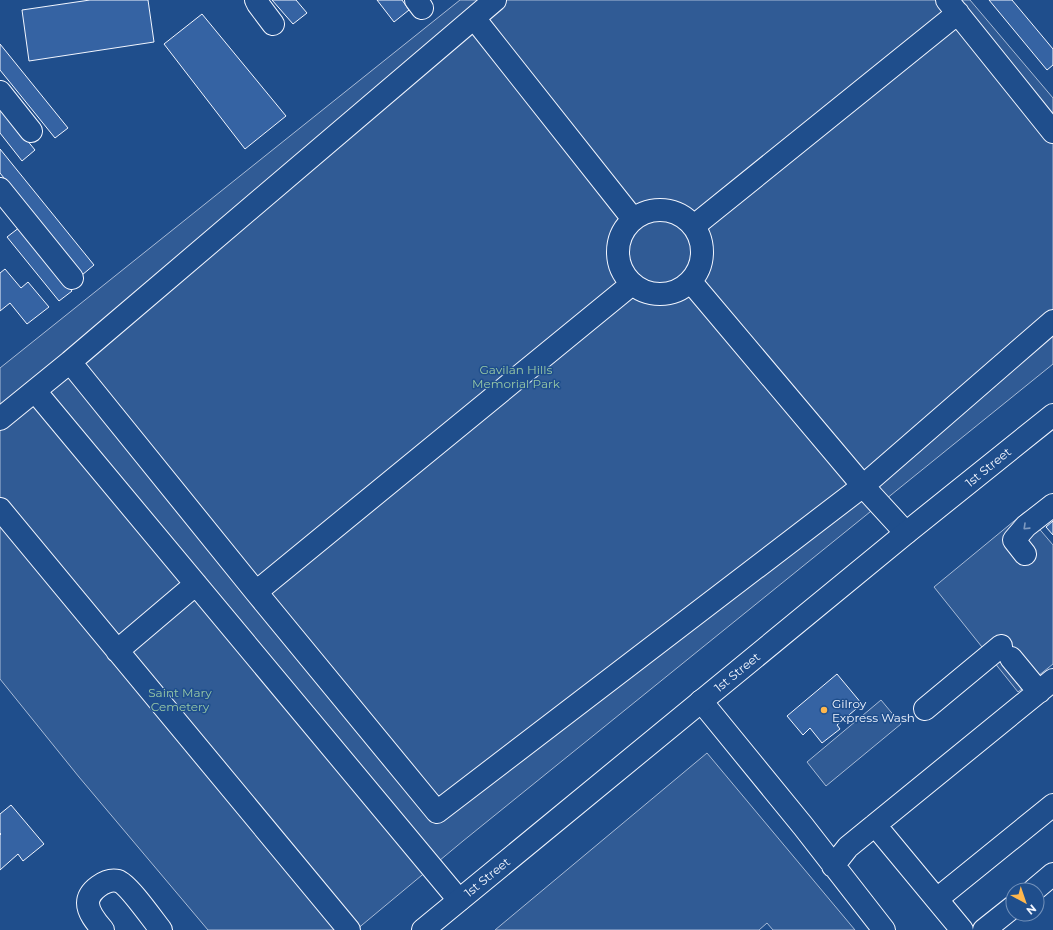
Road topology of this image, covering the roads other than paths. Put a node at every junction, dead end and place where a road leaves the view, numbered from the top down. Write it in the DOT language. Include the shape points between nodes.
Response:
graph roads {
  1 [pos="256,0"];
  2 [pos="495,0"];
  3 [pos="953,7"];
  4 [pos="474,18"];
  5 [pos="273,24"];
  6 [pos="0,92"];
  7 [pos="31,131"];
  8 [pos="1053,132"];
  9 [pos="0,189"];
  10 [pos="633,219"];
  11 [pos="694,226"];
  12 [pos="72,278"];
  13 [pos="691,282"];
  14 [pos="632,284"];
  15 [pos="1053,321"];
  16 [pos="70,362"];
  17 [pos="34,391"];
  18 [pos="1053,415"];
  19 [pos="0,419"];
  20 [pos="863,486"];
  21 [pos="1053,506"];
  22 [pos="0,510"];
  23 [pos="906,533"];
  24 [pos="1025,554"];
  25 [pos="196,584"];
  26 [pos="256,592"];
  27 [pos="117,651"];
  28 [pos="1046,686"];
  29 [pos="701,701"];
  30 [pos="925,709"];
  31 [pos="1053,805"];
  32 [pos="875,825"];
  33 [pos="833,866"];
  34 [pos="1053,874"];
  35 [pos="1044,882"];
  36 [pos="937,899"];
  37 [pos="459,900"];
  38 [pos="1005,913"];
  39 [pos="103,930"];
  40 [pos="161,930"];
  41 [pos="349,930"];
  42 [pos="423,930"];
  43 [pos="884,930"];
  44 [pos="962,930"];
  45 [pos="984,930"];
  1 -- 5 [label="main road"];
  2 -- 4 [label="main road"];
  3 -- 8 [label="main road"];
  3 -- 11 [label="main road"];
  4 -- 10 [label="main road"];
  4 -- 16 [label="main road"];
  6 -- 7 [label="main road"];
  9 -- 12 [label="main road"];
  10 -- 11 [label="main road" via="646,212 660,210 675,212"];
  10 -- 14 [label="main road" via="624,230 619,244 618,259 623,273"];
  11 -- 13 [label="main road" via="701,239 703,254"];
  13 -- 14 [label="main road" via="678,290 664,294 650,293"];
  13 -- 20 [label="main road"];
  14 -- 26 [label="main road"];
  15 -- 20 [label="main road"];
  16 -- 17 [label="main road"];
  16 -- 26 [label="main road"];
  17 -- 19 [label="main road"];
  17 -- 25 [label="main road"];
  18 -- 23 [label="main road, 1st Street"];
  20 -- 23 [label="main road"];
  20 -- 26 [label="main road" via="437,812"];
  21 -- 24 [label="main road, one-way" via="1026,526 1014,540"];
  22 -- 27 [label="main road"];
  23 -- 29 [label="main road, 1st Street"];
  25 -- 27 [label="main road"];
  25 -- 37 [label="main road"];
  27 -- 41 [label="main road"];
  28 -- 30 [label="main road" via="1006,652"];
  28 -- 32 [label="main road"];
  29 -- 33 [label="main road"];
  29 -- 37 [label="main road, 1st Street"];
  31 -- 36 [label="main road"];
  32 -- 33 [label="main road" via="848,847"];
  32 -- 36 [label="main road"];
  33 -- 43 [label="main road"];
  34 -- 35 [label="main road"];
  36 -- 44 [label="main road"];
  37 -- 42 [label="main road, 1st Street"];
  38 -- 45 [label="main road"];
  39 -- 40 [label="main road" via="90,912 88,902 102,884 118,881 129,890"];
}
